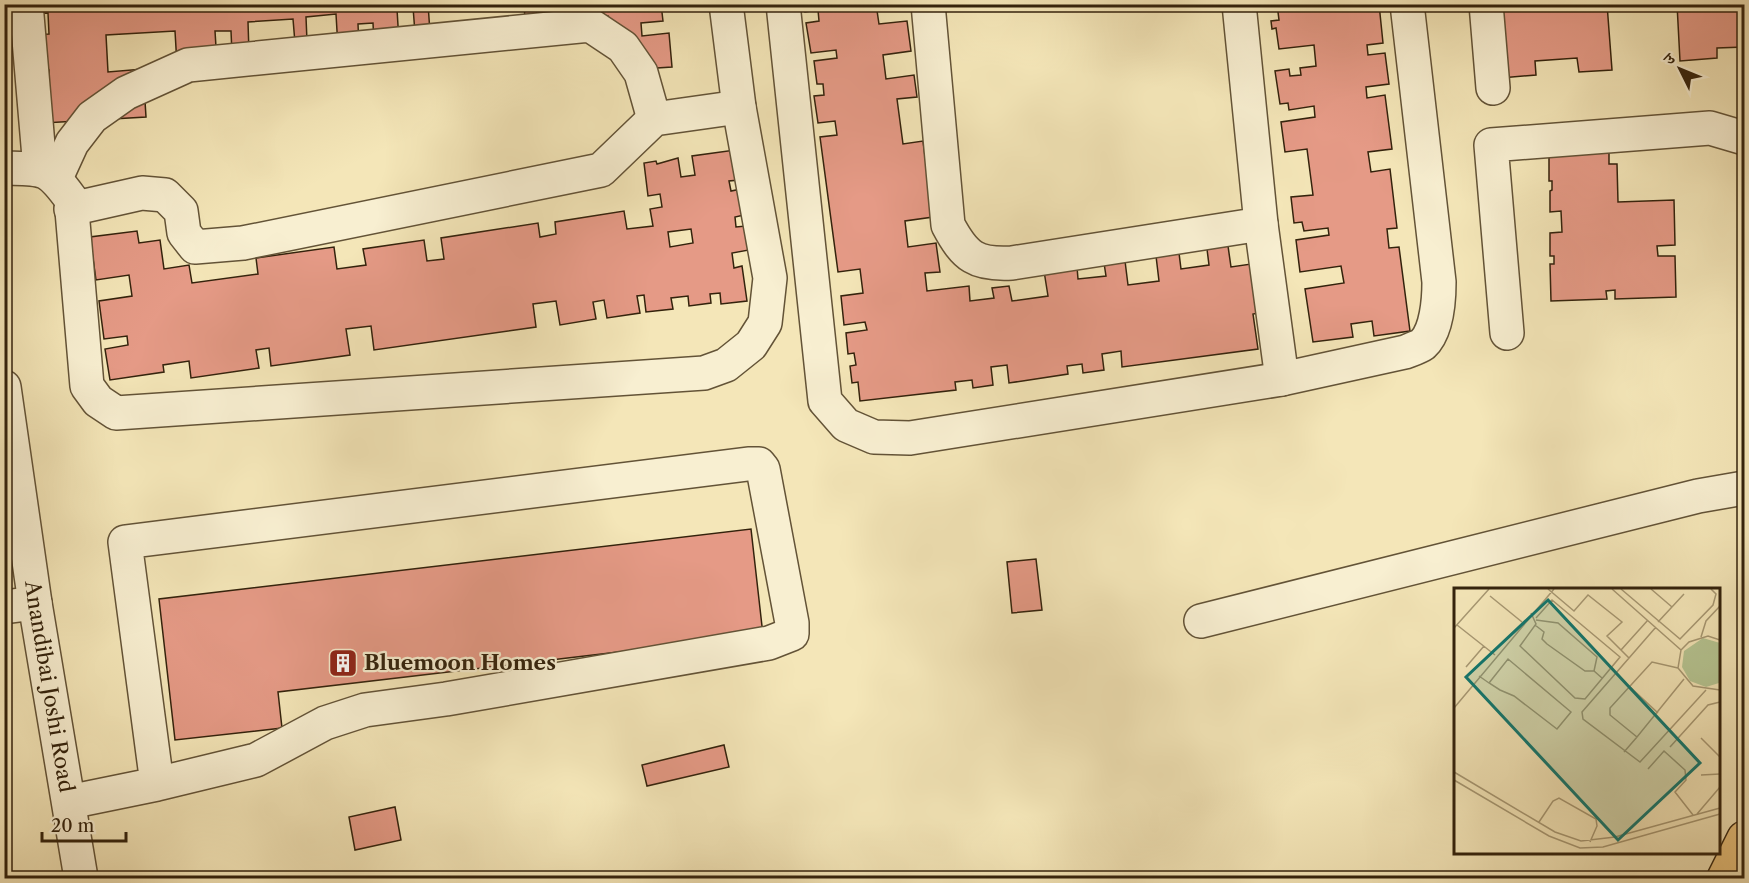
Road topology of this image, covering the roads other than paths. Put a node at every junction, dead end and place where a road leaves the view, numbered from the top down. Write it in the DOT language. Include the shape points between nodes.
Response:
graph roads {
  1 [pos="26,4"];
  2 [pos="726,4"];
  3 [pos="783,4"];
  4 [pos="928,4"];
  5 [pos="1239,4"];
  6 [pos="1407,4"];
  7 [pos="1486,4"];
  8 [pos="1493,88"];
  9 [pos="739,106"];
  10 [pos="654,119"];
  11 [pos="1744,138"];
  12 [pos="4,168"];
  13 [pos="48,173"];
  14 [pos="71,209"];
  15 [pos="1261,224"];
  16 [pos="1508,333"];
  17 [pos="1282,379"];
  18 [pos="4,387"];
  19 [pos="1744,488"];
  20 [pos="14,528"];
  21 [pos="20,605"];
  22 [pos="1201,621"];
  23 [pos="157,784"];
  24 [pos="69,802"];
  25 [pos="1744,838"];
  26 [pos="81,879"];
  27 [pos="1724,879"];
  1 -- 13 [label="street"];
  2 -- 9 [label="street"];
  3 -- 17 [label="street" via="825,401 846,425 874,437 910,438"];
  4 -- 15 [label="street" via="948,225 958,243 974,258 990,264 1012,263"];
  5 -- 15 [label="street"];
  6 -- 17 [label="street" via="1439,282 1432,327 1423,344 1405,352"];
  7 -- 8 [label="street"];
  9 -- 10 [label="street"];
  9 -- 14 [label="street" via="770,278 765,323 751,345 726,365 704,374 116,413 98,401 87,386"];
  10 -- 13 [label="street" via="641,73 623,47 590,25 188,65 126,93 92,117"];
  10 -- 14 [label="street" via="600,170 243,243 195,247 184,233 181,211 165,195 142,193"];
  11 -- 16 [label="street" via="1710,128 1491,145"];
  12 -- 13 [label="street"];
  13 -- 14 [label="street" via="71,199"];
  15 -- 17 [label="street"];
  18 -- 20 [label="street, Anandibai Joshi Road"];
  19 -- 22 [label="street" via="1698,496"];
  20 -- 21 [label="street, Anandibai Joshi Road"];
  21 -- 24 [label="street, Anandibai Joshi Road"];
  23 -- 23 [label="street" via="256,760 326,723 365,710 788,637 792,634 792,623 763,469 759,464 748,464 125,542"];
  23 -- 24 [label="street"];
  24 -- 26 [label="street, Anandibai Joshi Road"];
  25 -- 27 [label="highway"];
}
